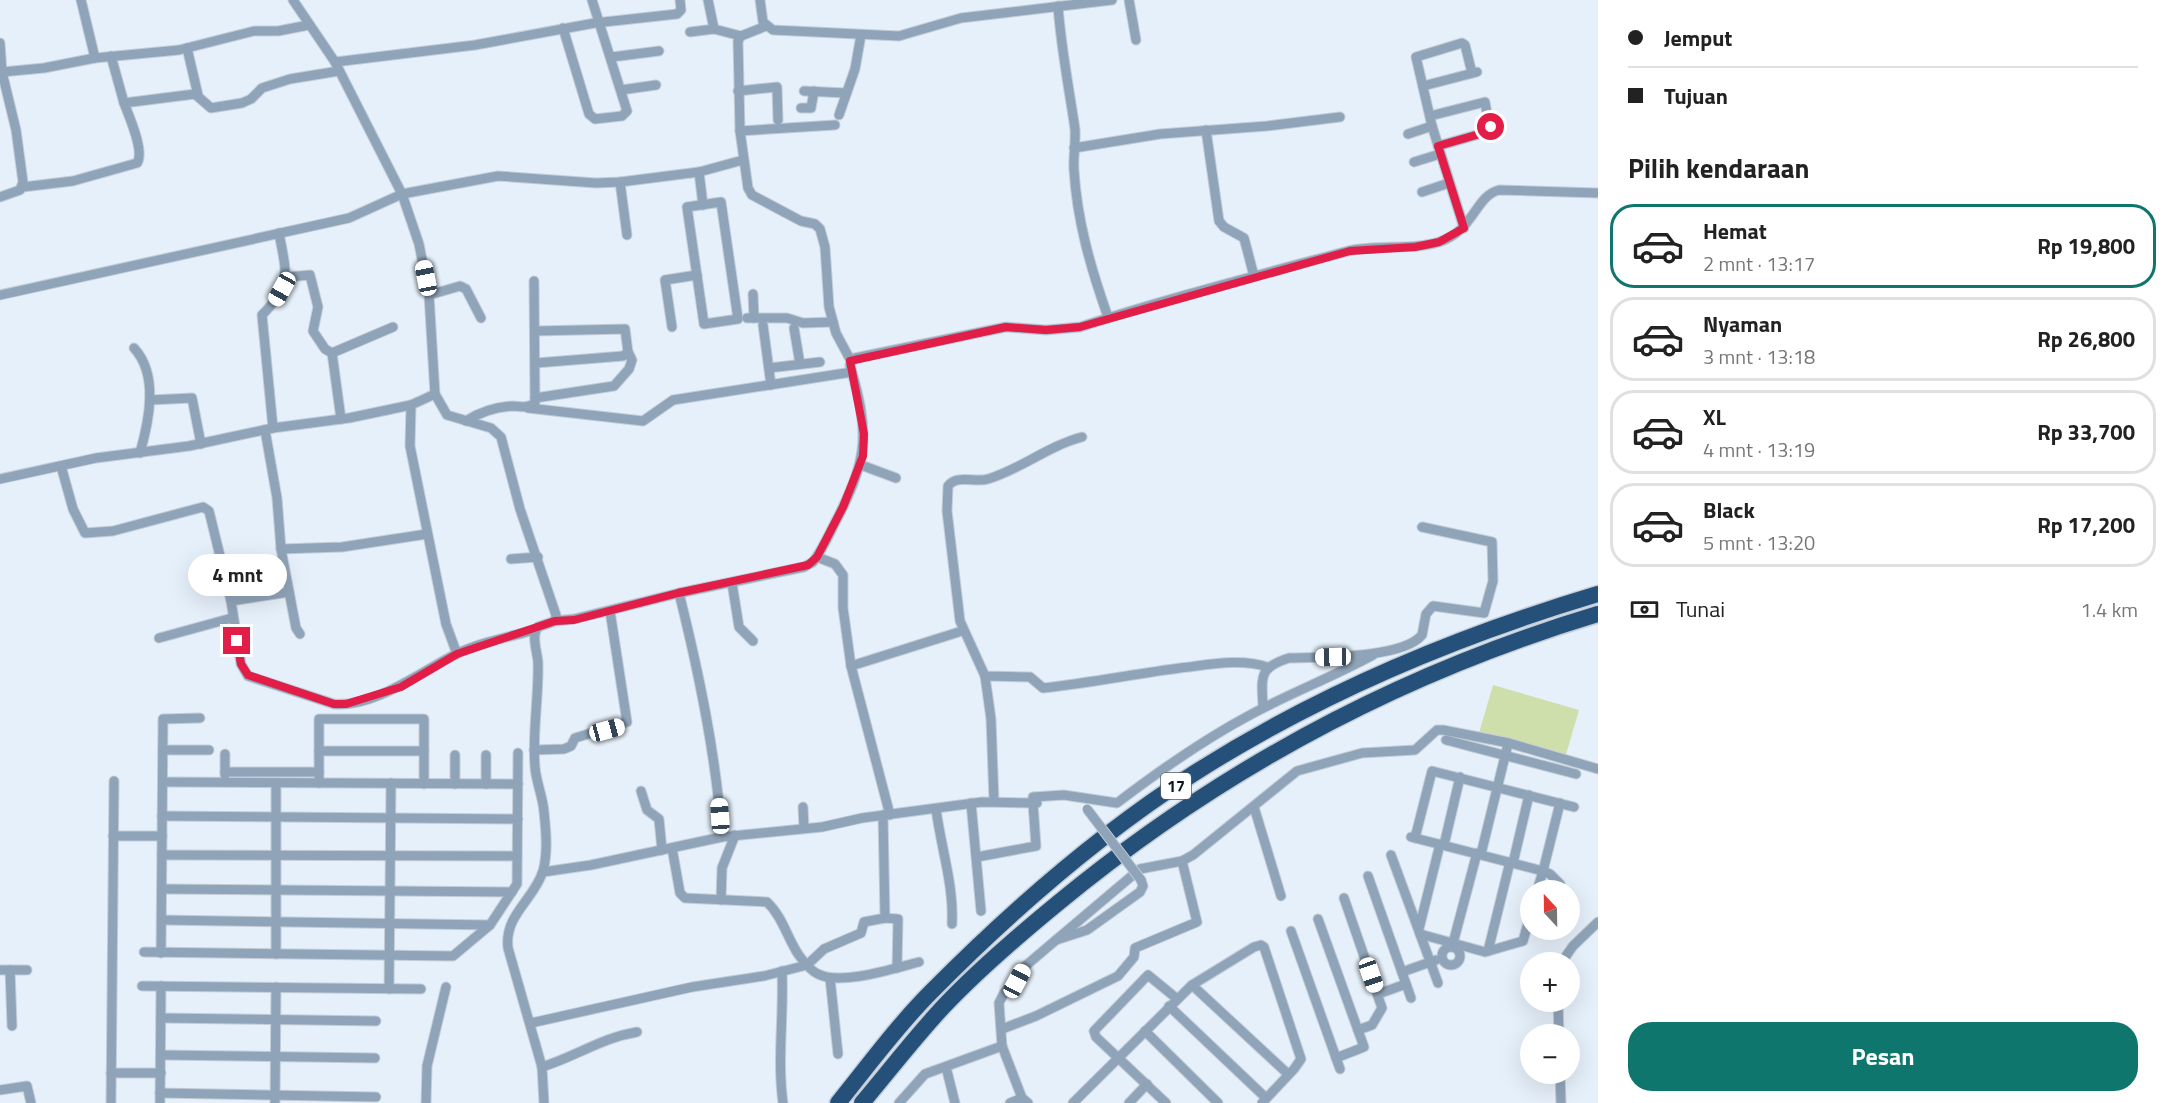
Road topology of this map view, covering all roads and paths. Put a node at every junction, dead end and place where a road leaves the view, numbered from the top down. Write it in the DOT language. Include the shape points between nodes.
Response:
graph roads {
  1 [pos="81,0"];
  2 [pos="293,0"];
  3 [pos="592,0"];
  4 [pos="680,0"];
  5 [pos="708,0"];
  6 [pos="760,0"];
  7 [pos="1112,0"];
  8 [pos="1129,0"];
  9 [pos="1058,6"];
  10 [pos="598,22"];
  11 [pos="309,26"];
  12 [pos="766,26"];
  13 [pos="563,28"];
  14 [pos="714,29"];
  15 [pos="690,32"];
  16 [pos="865,35"];
  17 [pos="741,36"];
  18 [pos="1136,40"];
  19 [pos="0,43"];
  20 [pos="187,48"];
  21 [pos="659,51"];
  22 [pos="111,56"];
  23 [pos="612,57"];
  24 [pos="95,58"];
  25 [pos="337,67"];
  26 [pos="2,72"];
  27 [pos="656,85"];
  28 [pos="1423,86"];
  29 [pos="621,90"];
  30 [pos="738,91"];
  31 [pos="846,93"];
  32 [pos="198,95"];
  33 [pos="124,103"];
  34 [pos="801,108"];
  35 [pos="1340,117"];
  36 [pos="778,120"];
  37 [pos="1431,121"];
  38 [pos="1206,130"];
  39 [pos="740,131"];
  40 [pos="1408,134"];
  41 [pos="1074,148"];
  42 [pos="1439,150"];
  43 [pos="743,160"];
  44 [pos="1414,162"];
  45 [pos="699,172"];
  46 [pos="620,182"];
  47 [pos="1449,183"];
  48 [pos="23,187"];
  49 [pos="1422,192"];
  50 [pos="1598,193"];
  51 [pos="402,194"];
  52 [pos="0,197"];
  53 [pos="703,205"];
  54 [pos="1464,228"];
  55 [pos="279,233"];
  56 [pos="627,235"];
  57 [pos="697,275"];
  58 [pos="1254,276"];
  59 [pos="287,277"];
  60 [pos="534,281"];
  61 [pos="753,294"];
  62 [pos="0,295"];
  63 [pos="429,295"];
  64 [pos="1108,317"];
  65 [pos="481,318"];
  66 [pos="833,322"];
  67 [pos="762,325"];
  68 [pos="393,327"];
  69 [pos="672,327"];
  70 [pos="794,328"];
  71 [pos="536,331"];
  72 [pos="134,348"];
  73 [pos="628,352"];
  74 [pos="332,353"];
  75 [pos="850,361"];
  76 [pos="820,362"];
  77 [pos="536,363"];
  78 [pos="800,364"];
  79 [pos="769,368"];
  80 [pos="852,372"];
  81 [pos="771,385"];
  82 [pos="435,394"];
  83 [pos="535,398"];
  84 [pos="150,400"];
  85 [pos="411,405"];
  86 [pos="528,408"];
  87 [pos="341,419"];
  88 [pos="466,421"];
  89 [pos="269,429"];
  90 [pos="1082,437"];
  91 [pos="201,444"];
  92 [pos="140,453"];
  93 [pos="861,465"];
  94 [pos="61,466"];
  95 [pos="0,478"];
  96 [pos="896,478"];
  97 [pos="1422,527"];
  98 [pos="427,534"];
  99 [pos="281,549"];
  100 [pos="538,557"];
  101 [pos="817,557"];
  102 [pos="511,559"];
  103 [pos="732,583"];
  104 [pos="289,592"];
  105 [pos="678,593"];
  106 [pos="1598,594"];
  107 [pos="231,601"];
  108 [pos="610,611"];
  109 [pos="1598,614"];
  110 [pos="232,618"];
  111 [pos="555,621"];
  112 [pos="535,630"];
  113 [pos="962,631"];
  114 [pos="300,634"];
  115 [pos="159,638"];
  116 [pos="753,641"];
  117 [pos="457,654"];
  118 [pos="1373,655"];
  119 [pos="850,666"];
  120 [pos="1267,667"];
  121 [pos="985,676"];
  122 [pos="1263,708"];
  123 [pos="200,718"];
  124 [pos="1446,740"];
  125 [pos="1509,743"];
  126 [pos="163,750"];
  127 [pos="209,750"];
  128 [pos="534,750"];
  129 [pos="424,751"];
  130 [pos="319,752"];
  131 [pos="518,753"];
  132 [pos="225,754"];
  133 [pos="486,754"];
  134 [pos="1506,754"];
  135 [pos="455,755"];
  136 [pos="1598,770"];
  137 [pos="319,772"];
  138 [pos="1576,774"];
  139 [pos="225,777"];
  140 [pos="1460,777"];
  141 [pos="114,781"];
  142 [pos="163,782"];
  143 [pos="276,783"];
  144 [pos="319,783"];
  145 [pos="391,783"];
  146 [pos="424,784"];
  147 [pos="455,784"];
  148 [pos="486,784"];
  149 [pos="518,784"];
  150 [pos="1498,786"];
  151 [pos="641,791"];
  152 [pos="1529,795"];
  153 [pos="994,801"];
  154 [pos="971,803"];
  155 [pos="1033,803"];
  156 [pos="1560,803"];
  157 [pos="803,807"];
  158 [pos="1254,807"];
  159 [pos="1574,807"];
  160 [pos="936,809"];
  161 [pos="887,815"];
  162 [pos="162,816"];
  163 [pos="276,817"];
  164 [pos="391,818"];
  165 [pos="518,819"];
  166 [pos="804,828"];
  167 [pos="735,835"];
  168 [pos="113,836"];
  169 [pos="162,836"];
  170 [pos="722,837"];
  171 [pos="1442,844"];
  172 [pos="667,849"];
  173 [pos="1479,854"];
  174 [pos="162,855"];
  175 [pos="276,855"];
  176 [pos="1391,855"];
  177 [pos="390,856"];
  178 [pos="517,856"];
  179 [pos="976,857"];
  180 [pos="1182,861"];
  181 [pos="1511,863"];
  182 [pos="1543,871"];
  183 [pos="543,872"];
  184 [pos="1368,876"];
  185 [pos="1540,880"];
  186 [pos="1556,880"];
  187 [pos="162,889"];
  188 [pos="276,890"];
  189 [pos="390,891"];
  190 [pos="512,892"];
  191 [pos="1281,896"];
  192 [pos="1344,898"];
  193 [pos="721,900"];
  194 [pos="981,911"];
  195 [pos="885,918"];
  196 [pos="1318,919"];
  197 [pos="162,920"];
  198 [pos="276,922"];
  199 [pos="1598,922"];
  200 [pos="390,923"];
  201 [pos="952,924"];
  202 [pos="490,925"];
  203 [pos="1290,931"];
  204 [pos="1419,932"];
  205 [pos="1056,940"];
  206 [pos="1523,940"];
  207 [pos="1453,945"];
  208 [pos="1488,951"];
  209 [pos="144,952"];
  210 [pos="1569,952"];
  211 [pos="161,953"];
  212 [pos="276,954"];
  213 [pos="389,956"];
  214 [pos="1442,957"];
  215 [pos="919,962"];
  216 [pos="1431,962"];
  217 [pos="807,964"];
  218 [pos="897,968"];
  219 [pos="5,970"];
  220 [pos="27,970"];
  221 [pos="782,971"];
  222 [pos="1402,972"];
  223 [pos="830,978"];
  224 [pos="1438,983"];
  225 [pos="1406,984"];
  226 [pos="1192,985"];
  227 [pos="142,986"];
  228 [pos="161,986"];
  229 [pos="276,987"];
  230 [pos="446,987"];
  231 [pos="389,989"];
  232 [pos="421,989"];
  233 [pos="1378,994"];
  234 [pos="1176,998"];
  235 [pos="1411,998"];
  236 [pos="1169,1006"];
  237 [pos="161,1018"];
  238 [pos="276,1019"];
  239 [pos="375,1021"];
  240 [pos="531,1023"];
  241 [pos="12,1026"];
  242 [pos="1002,1029"];
  243 [pos="1358,1030"];
  244 [pos="1145,1031"];
  245 [pos="637,1032"];
  246 [pos="1002,1046"];
  247 [pos="161,1054"];
  248 [pos="838,1054"];
  249 [pos="275,1056"];
  250 [pos="1118,1057"];
  251 [pos="375,1058"];
  252 [pos="1311,1058"];
  253 [pos="1336,1058"];
  254 [pos="1300,1062"];
  255 [pos="542,1066"];
  256 [pos="946,1066"];
  257 [pos="1340,1069"];
  258 [pos="111,1073"];
  259 [pos="161,1073"];
  260 [pos="1288,1074"];
  261 [pos="1147,1084"];
  262 [pos="1560,1084"];
  263 [pos="0,1090"];
  264 [pos="376,1097"];
  265 [pos="160,1098"];
  266 [pos="275,1099"];
  267 [pos="1025,1100"];
  268 [pos="1264,1101"];
  269 [pos="31,1103"];
  270 [pos="111,1103"];
  271 [pos="426,1103"];
  272 [pos="544,1103"];
  273 [pos="783,1103"];
  274 [pos="838,1103"];
  275 [pos="862,1103"];
  276 [pos="898,1103"];
  277 [pos="955,1103"];
  278 [pos="1010,1103"];
  279 [pos="1073,1103"];
  280 [pos="1129,1103"];
  281 [pos="1166,1103"];
  282 [pos="1218,1103"];
  283 [pos="1561,1103"];
  1 -- 24 [label="street"];
  2 -- 11 [label="street"];
  3 -- 10 [label="street"];
  4 -- 10 [label="street" via="681,10 676,14"];
  5 -- 14 [label="street"];
  6 -- 12 [label="street"];
  7 -- 9 [label="street"];
  8 -- 18 [label="street"];
  9 -- 16 [label="street" via="961,18 909,34"];
  9 -- 41 [label="street"];
  10 -- 13 [label="street"];
  10 -- 23 [label="street"];
  11 -- 20 [label="street" via="279,32 254,30"];
  11 -- 25 [label="street"];
  12 -- 16 [label="street" via="773,30"];
  12 -- 17 [label="street"];
  13 -- 25 [label="street"];
  13 -- 29 [label="street" via="592,117 625,114"];
  14 -- 15 [label="street"];
  14 -- 17 [label="street"];
  16 -- 31 [label="street"];
  17 -- 30 [label="street"];
  19 -- 26 [label="street"];
  20 -- 22 [label="street"];
  20 -- 32 [label="street"];
  21 -- 23 [label="street"];
  22 -- 24 [label="street"];
  22 -- 33 [label="street"];
  23 -- 29 [label="street"];
  24 -- 26 [label="street"];
  25 -- 32 [label="street" via="262,88 242,103 211,108"];
  25 -- 51 [label="street"];
  26 -- 48 [label="street" via="16,130"];
  27 -- 29 [label="street"];
  28 -- 28 [label="street" via="1475,73 1465,45 1416,57"];
  28 -- 37 [label="street"];
  30 -- 36 [label="street" via="777,87"];
  30 -- 39 [label="street"];
  31 -- 34 [label="street" via="809,91 811,108"];
  31 -- 39 [label="street" via="837,120"];
  32 -- 33 [label="street"];
  33 -- 48 [label="street" via="140,156 136,163 73,181"];
  35 -- 38 [label="street"];
  37 -- 40 [label="street"];
  37 -- 42 [label="street"];
  37 -- 42 [label="street" via="1485,102 1490,131"];
  38 -- 41 [label="street"];
  38 -- 58 [label="street" via="1219,221 1244,238"];
  39 -- 43 [label="street"];
  41 -- 64 [label="street" via="1079,218"];
  42 -- 44 [label="street"];
  42 -- 47 [label="street"];
  43 -- 45 [label="street"];
  43 -- 66 [label="street" via="752,195 820,229"];
  45 -- 46 [label="street"];
  45 -- 53 [label="street"];
  46 -- 51 [label="street" via="498,176"];
  46 -- 56 [label="street"];
  47 -- 49 [label="street"];
  47 -- 54 [label="street"];
  48 -- 52 [label="street"];
  50 -- 54 [label="street" via="1499,190 1488,195"];
  51 -- 55 [label="street" via="349,218"];
  51 -- 63 [label="street" via="419,244"];
  53 -- 57 [label="street" via="687,207"];
  53 -- 57 [label="street" via="721,202 738,319 704,324"];
  54 -- 58 [label="street" via="1439,242 1350,251"];
  55 -- 59 [label="street"];
  55 -- 62 [label="street"];
  57 -- 69 [label="street" via="665,280"];
  58 -- 64 [label="street"];
  59 -- 74 [label="street" via="310,275 318,307 313,331"];
  59 -- 89 [label="street" via="274,303 262,315"];
  60 -- 71 [label="street"];
  61 -- 66 [label="street" via="750,318"];
  63 -- 65 [label="street" via="460,286 466,289"];
  63 -- 82 [label="street"];
  64 -- 75 [label="street" via="1064,329 999,328"];
  66 -- 75 [label="street"];
  67 -- 79 [label="street"];
  68 -- 74 [label="street"];
  70 -- 78 [label="street"];
  71 -- 73 [label="street" via="625,329"];
  71 -- 77 [label="street"];
  72 -- 84 [label="street" via="144,363"];
  73 -- 77 [label="street" via="623,356"];
  73 -- 83 [label="street" via="632,360 629,369 614,386"];
  74 -- 87 [label="street"];
  75 -- 80 [label="street"];
  76 -- 78 [label="street"];
  77 -- 83 [label="street"];
  78 -- 79 [label="street"];
  79 -- 81 [label="street"];
  80 -- 81 [label="street"];
  80 -- 93 [label="street" via="864,434"];
  81 -- 86 [label="street" via="674,400 643,422"];
  82 -- 85 [label="street"];
  82 -- 88 [label="street" via="447,415"];
  83 -- 86 [label="street" via="535,404"];
  84 -- 91 [label="street" via="192,398"];
  84 -- 92 [label="street"];
  85 -- 87 [label="street"];
  85 -- 98 [label="street" via="410,446"];
  86 -- 88 [label="street" via="511,406 480,412"];
  87 -- 89 [label="street"];
  88 -- 100 [label="street" via="491,428 501,437"];
  89 -- 91 [label="street"];
  89 -- 99 [label="street"];
  90 -- 113 [label="street" via="986,480 955,481 948,486 947,511"];
  91 -- 92 [label="street"];
  92 -- 94 [label="street"];
  93 -- 96 [label="street"];
  93 -- 101 [label="street"];
  94 -- 95 [label="street"];
  94 -- 107 [label="street" via="73,509 85,533 113,531 202,507 209,511"];
  97 -- 118 [label="street" via="1492,542 1495,566 1484,613 1429,607 1418,640"];
  98 -- 99 [label="street" via="342,547"];
  98 -- 117 [label="street" via="446,624"];
  99 -- 104 [label="street"];
  100 -- 102 [label="street"];
  100 -- 111 [label="street"];
  101 -- 103 [label="street" via="804,567"];
  101 -- 119 [label="street" via="835,564 843,575"];
  103 -- 105 [label="street"];
  103 -- 116 [label="street" via="742,633"];
  104 -- 107 [label="street"];
  104 -- 114 [label="street"];
  105 -- 108 [label="street"];
  105 -- 170 [label="street" via="713,755"];
  106 -- 274 [label="highway, 17" via="1462,638 1362,682 1193,774 1094,847 1008,918 929,994"];
  107 -- 110 [label="street"];
  108 -- 111 [label="street"];
  108 -- 128 [label="street" via="627,722 575,738 564,749"];
  109 -- 275 [label="highway, 17" via="1472,658 1369,701 1209,790 1110,860 1021,934 944,1006"];
  110 -- 115 [label="street"];
  110 -- 117 [label="street" via="241,664 248,675 334,704 401,687"];
  111 -- 112 [label="street"];
  112 -- 117 [label="street"];
  112 -- 128 [label="street" via="538,703"];
  113 -- 119 [label="street"];
  113 -- 121 [label="street"];
  118 -- 120 [label="street" via="1289,658"];
  118 -- 122 [label="street"];
  119 -- 161 [label="street"];
  120 -- 121 [label="street" via="1257,663 1199,666 1043,688 1030,677"];
  120 -- 122 [label="street" via="1262,674"];
  121 -- 153 [label="street"];
  122 -- 155 [label="street" via="1166,766 1117,803 1064,795 1033,797"];
  123 -- 126 [label="street" via="163,719"];
  124 -- 134 [label="street"];
  125 -- 134 [label="street"];
  125 -- 136 [label="street"];
  125 -- 158 [label="street" via="1454,730 1435,731 1421,747 1411,751 1362,753 1298,771"];
  126 -- 127 [label="street"];
  126 -- 142 [label="street"];
  128 -- 183 [label="street" via="545,820"];
  129 -- 130 [label="street"];
  129 -- 130 [label="street" via="424,719 319,719"];
  129 -- 146 [label="street"];
  130 -- 137 [label="street"];
  131 -- 149 [label="street"];
  132 -- 139 [label="street"];
  133 -- 148 [label="street"];
  134 -- 138 [label="street"];
  134 -- 150 [label="street"];
  135 -- 147 [label="street"];
  137 -- 139 [label="street"];
  137 -- 144 [label="street"];
  139 -- 142 [label="street"];
  139 -- 143 [label="street"];
  140 -- 150 [label="street"];
  140 -- 171 [label="street"];
  140 -- 171 [label="street" via="1432,771 1413,837"];
  141 -- 168 [label="street"];
  142 -- 162 [label="street"];
  143 -- 144 [label="street"];
  143 -- 163 [label="street"];
  144 -- 145 [label="street"];
  145 -- 146 [label="street"];
  145 -- 164 [label="street"];
  146 -- 147 [label="street"];
  147 -- 148 [label="street"];
  148 -- 149 [label="street"];
  149 -- 165 [label="street"];
  150 -- 152 [label="street"];
  150 -- 173 [label="street"];
  151 -- 172 [label="street" via="647,810 659,819"];
  152 -- 156 [label="street"];
  152 -- 181 [label="street"];
  153 -- 154 [label="street"];
  153 -- 155 [label="street"];
  154 -- 160 [label="street"];
  154 -- 179 [label="street"];
  155 -- 179 [label="street" via="1036,846"];
  155 -- 205 [label="street, bridge" via="1077,801 1143,886 1087,930"];
  156 -- 159 [label="street"];
  156 -- 182 [label="street"];
  157 -- 166 [label="street"];
  158 -- 180 [label="street"];
  158 -- 191 [label="street"];
  160 -- 161 [label="street"];
  160 -- 201 [label="street" via="953,897"];
  161 -- 166 [label="street"];
  161 -- 195 [label="street" via="882,868"];
  162 -- 163 [label="street"];
  162 -- 169 [label="street"];
  163 -- 164 [label="street"];
  163 -- 175 [label="street"];
  164 -- 165 [label="street"];
  164 -- 177 [label="street"];
  165 -- 178 [label="street"];
  166 -- 167 [label="street"];
  167 -- 170 [label="street"];
  167 -- 193 [label="street" via="722,868"];
  168 -- 169 [label="street"];
  168 -- 258 [label="street"];
  169 -- 174 [label="street"];
  170 -- 172 [label="street"];
  171 -- 173 [label="street"];
  171 -- 204 [label="street"];
  172 -- 183 [label="street"];
  172 -- 193 [label="street" via="680,893 692,899"];
  173 -- 181 [label="street"];
  173 -- 207 [label="street"];
  174 -- 175 [label="street"];
  174 -- 187 [label="street"];
  175 -- 177 [label="street"];
  175 -- 188 [label="street"];
  176 -- 204 [label="street"];
  177 -- 178 [label="street"];
  177 -- 189 [label="street"];
  178 -- 190 [label="street" via="517,884"];
  179 -- 194 [label="street"];
  180 -- 205 [label="street" via="1140,869"];
  180 -- 242 [label="street" via="1197,922 1135,948 1134,957 1118,976"];
  181 -- 182 [label="street"];
  181 -- 208 [label="street"];
  182 -- 185 [label="street"];
  182 -- 186 [label="street"];
  183 -- 240 [label="street" via="507,933"];
  184 -- 222 [label="street"];
  187 -- 188 [label="street"];
  187 -- 197 [label="street"];
  188 -- 189 [label="street"];
  188 -- 198 [label="street"];
  189 -- 190 [label="street"];
  189 -- 200 [label="street"];
  190 -- 202 [label="street"];
  192 -- 233 [label="street"];
  193 -- 217 [label="street" via="767,902"];
  195 -- 217 [label="street" via="864,922 861,933 824,949"];
  195 -- 218 [label="street" via="898,919"];
  196 -- 243 [label="street"];
  197 -- 198 [label="street"];
  197 -- 211 [label="street"];
  198 -- 200 [label="street"];
  198 -- 212 [label="street"];
  199 -- 210 [label="street"];
  200 -- 202 [label="street"];
  200 -- 213 [label="street"];
  202 -- 213 [label="street" via="453,956"];
  203 -- 253 [label="street"];
  204 -- 207 [label="street"];
  204 -- 216 [label="street"];
  205 -- 242 [label="street" via="1023,968 1017,981 1004,993 999,1003"];
  206 -- 208 [label="street"];
  207 -- 208 [label="street"];
  207 -- 214 [label="street"];
  207 -- 214 [label="street" via="1459,960 1449,965"];
  209 -- 211 [label="street"];
  211 -- 212 [label="street"];
  212 -- 213 [label="street"];
  213 -- 231 [label="street"];
  214 -- 216 [label="street"];
  215 -- 218 [label="street"];
  216 -- 222 [label="street"];
  216 -- 224 [label="street"];
  217 -- 221 [label="street"];
  217 -- 223 [label="street" via="816,974"];
  218 -- 223 [label="street"];
  219 -- 220 [label="street"];
  219 -- 241 [label="street"];
  221 -- 240 [label="street"];
  221 -- 273 [label="street" via="784,1014 779,1073"];
  222 -- 225 [label="street"];
  223 -- 248 [label="street"];
  225 -- 233 [label="street"];
  225 -- 235 [label="street"];
  226 -- 234 [label="street"];
  226 -- 254 [label="street" via="1261,945 1266,950"];
  226 -- 260 [label="street"];
  227 -- 228 [label="street"];
  228 -- 229 [label="street"];
  228 -- 237 [label="street"];
  229 -- 231 [label="street"];
  229 -- 238 [label="street"];
  230 -- 271 [label="street" via="427,1066"];
  231 -- 232 [label="street"];
  233 -- 243 [label="street" via="1382,1008 1372,1025"];
  234 -- 236 [label="street"];
  234 -- 250 [label="street" via="1151,975 1142,978 1094,1031"];
  236 -- 244 [label="street"];
  236 -- 268 [label="street"];
  237 -- 238 [label="street"];
  237 -- 247 [label="street"];
  238 -- 239 [label="street"];
  238 -- 249 [label="street"];
  240 -- 255 [label="street"];
  242 -- 246 [label="street"];
  243 -- 253 [label="street" via="1364,1047"];
  244 -- 250 [label="street"];
  244 -- 282 [label="street"];
  245 -- 255 [label="street" via="612,1036 573,1057"];
  246 -- 256 [label="street"];
  246 -- 267 [label="street"];
  247 -- 249 [label="street"];
  247 -- 259 [label="street"];
  249 -- 251 [label="street"];
  249 -- 266 [label="street"];
  250 -- 261 [label="street"];
  250 -- 279 [label="street"];
  252 -- 254 [label="street"];
  253 -- 257 [label="street"];
  254 -- 260 [label="street"];
  255 -- 272 [label="street"];
  256 -- 276 [label="street" via="925,1074"];
  256 -- 277 [label="street"];
  258 -- 259 [label="street"];
  258 -- 270 [label="street"];
  259 -- 265 [label="street"];
  260 -- 268 [label="street"];
  261 -- 280 [label="street"];
  261 -- 281 [label="street"];
  262 -- 283 [label="street"];
  263 -- 269 [label="street" via="27,1086"];
  264 -- 266 [label="street"];
  265 -- 266 [label="street"];
  267 -- 278 [label="street"];
}
